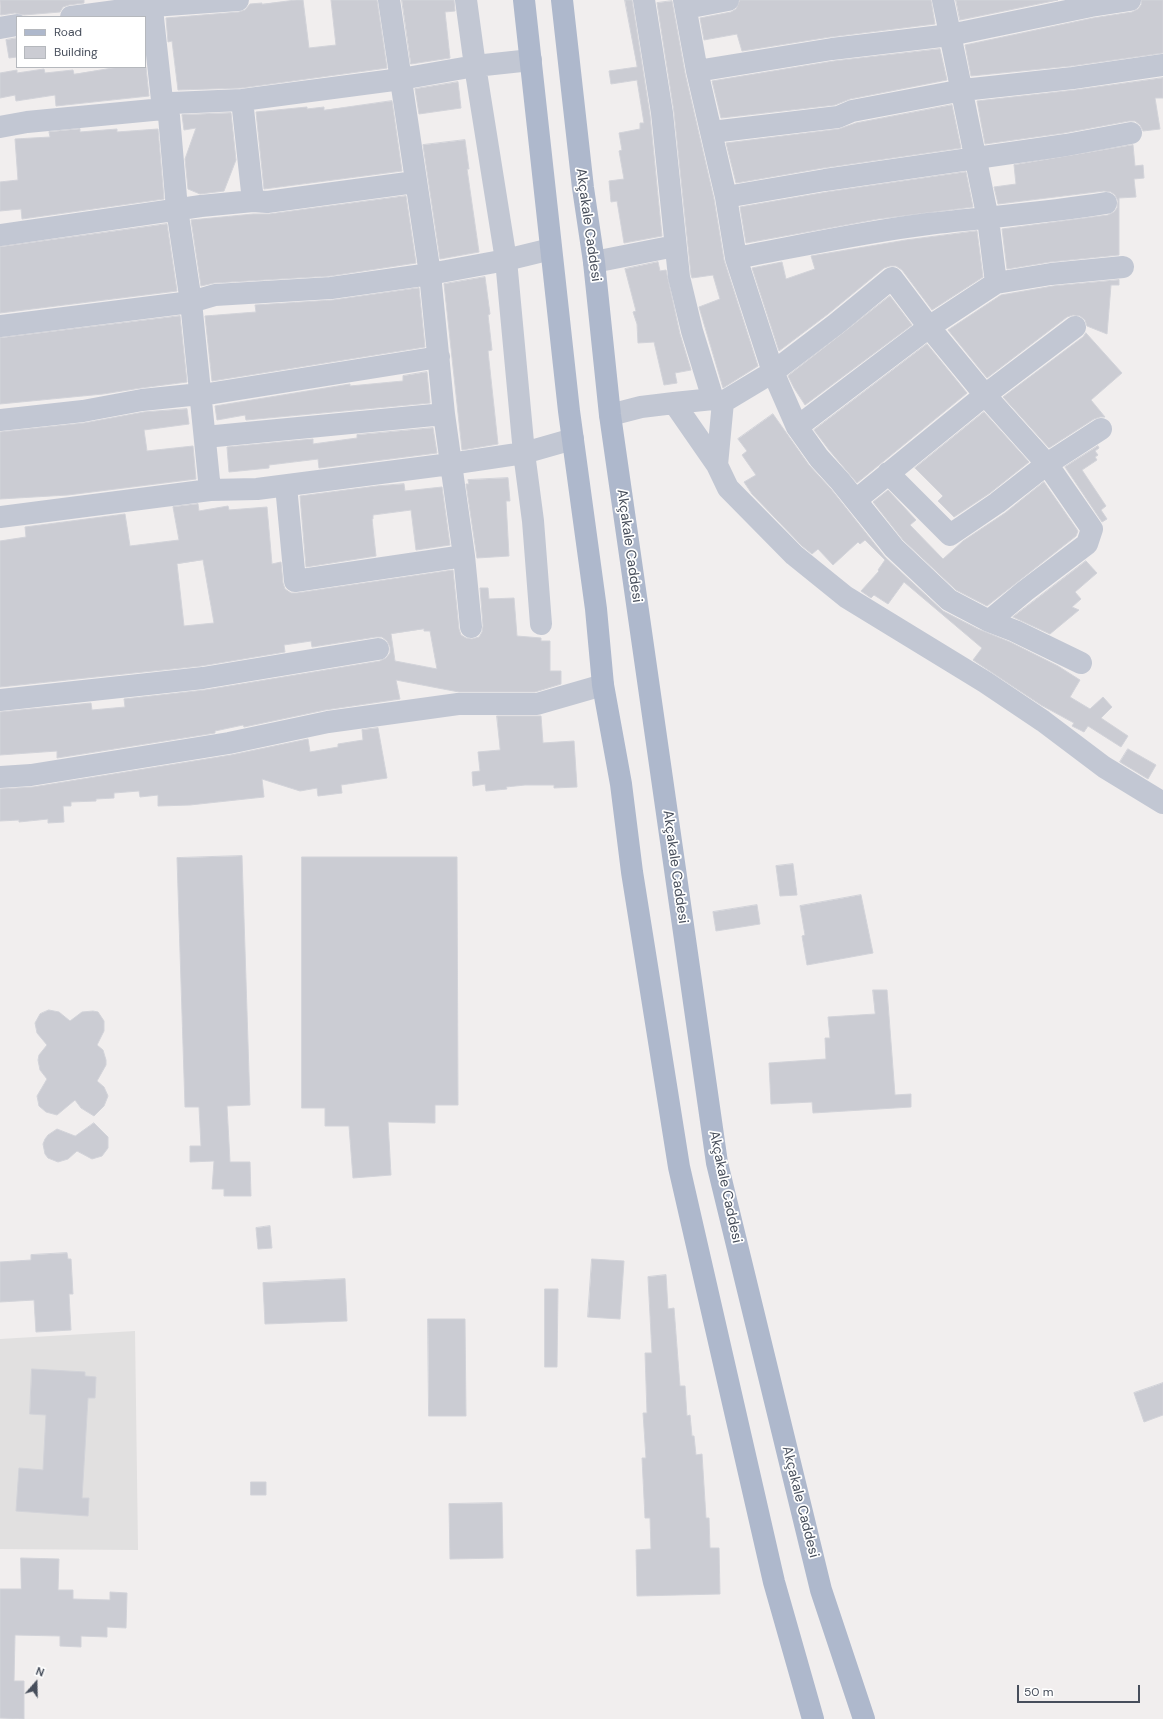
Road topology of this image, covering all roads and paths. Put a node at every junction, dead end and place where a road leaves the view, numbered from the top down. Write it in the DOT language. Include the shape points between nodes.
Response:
graph roads {
  1 [pos="238,0"];
  2 [pos="389,0"];
  3 [pos="466,0"];
  4 [pos="524,0"];
  5 [pos="562,0"];
  6 [pos="644,0"];
  7 [pos="728,0"];
  8 [pos="943,0"];
  9 [pos="1130,0"];
  10 [pos="152,3"];
  11 [pos="685,4"];
  12 [pos="77,16"];
  13 [pos="16,26"];
  14 [pos="0,28"];
  15 [pos="950,35"];
  16 [pos="531,60"];
  17 [pos="1163,65"];
  18 [pos="474,66"];
  19 [pos="697,71"];
  20 [pos="401,79"];
  21 [pos="963,90"];
  22 [pos="242,100"];
  23 [pos="163,109"];
  24 [pos="0,127"];
  25 [pos="712,132"];
  26 [pos="1131,133"];
  27 [pos="976,157"];
  28 [pos="415,182"];
  29 [pos="726,197"];
  30 [pos="253,201"];
  31 [pos="1106,203"];
  32 [pos="177,210"];
  33 [pos="988,219"];
  34 [pos="0,235"];
  35 [pos="675,246"];
  36 [pos="552,249"];
  37 [pos="736,258"];
  38 [pos="506,260"];
  39 [pos="594,262"];
  40 [pos="1123,267"];
  41 [pos="430,274"];
  42 [pos="996,283"];
  43 [pos="191,302"];
  44 [pos="0,326"];
  45 [pos="929,327"];
  46 [pos="1075,327"];
  47 [pos="439,357"];
  48 [pos="773,372"];
  49 [pos="200,394"];
  50 [pos="985,395"];
  51 [pos="718,401"];
  52 [pos="674,403"];
  53 [pos="444,414"];
  54 [pos="610,415"];
  55 [pos="0,420"];
  56 [pos="797,427"];
  57 [pos="1101,429"];
  58 [pos="205,437"];
  59 [pos="574,439"];
  60 [pos="524,453"];
  61 [pos="450,464"];
  62 [pos="1047,464"];
  63 [pos="717,465"];
  64 [pos="888,473"];
  65 [pos="286,486"];
  66 [pos="210,490"];
  67 [pos="856,500"];
  68 [pos="0,517"];
  69 [pos="464,556"];
  70 [pos="989,621"];
  71 [pos="542,624"];
  72 [pos="471,627"];
  73 [pos="378,649"];
  74 [pos="1081,663"];
  75 [pos="603,685"];
  76 [pos="0,700"];
  77 [pos="0,777"];
  78 [pos="1163,803"];
  79 [pos="810,1719"];
  80 [pos="813,1719"];
  81 [pos="864,1719"];
  1 -- 10 [label="street"];
  2 -- 20 [label="street"];
  3 -- 18 [label="street"];
  4 -- 16 [label="main road"];
  5 -- 39 [label="main road, Akçakale Caddesi"];
  6 -- 35 [label="street" via="662,113"];
  7 -- 11 [label="street"];
  8 -- 15 [label="street"];
  9 -- 15 [label="street"];
  10 -- 12 [label="street"];
  10 -- 23 [label="street"];
  11 -- 19 [label="street"];
  13 -- 14 [label="street"];
  15 -- 19 [label="street" via="832,49"];
  15 -- 21 [label="street"];
  16 -- 18 [label="street"];
  16 -- 36 [label="main road"];
  17 -- 21 [label="street"];
  18 -- 20 [label="street"];
  18 -- 38 [label="street"];
  19 -- 25 [label="street"];
  20 -- 22 [label="street"];
  20 -- 28 [label="street"];
  21 -- 25 [label="street" via="852,111 838,117"];
  21 -- 27 [label="street"];
  22 -- 23 [label="street" via="172,103"];
  22 -- 30 [label="street"];
  23 -- 24 [label="street" via="27,122"];
  23 -- 32 [label="street" via="169,116"];
  25 -- 29 [label="street"];
  26 -- 27 [label="street"];
  27 -- 29 [label="street"];
  27 -- 33 [label="street"];
  28 -- 30 [label="street" via="267,202"];
  28 -- 41 [label="street"];
  29 -- 37 [label="street"];
  30 -- 32 [label="street"];
  31 -- 33 [label="street"];
  32 -- 34 [label="street"];
  32 -- 43 [label="street"];
  33 -- 37 [label="street" via="927,224"];
  33 -- 42 [label="street"];
  35 -- 39 [label="street"];
  35 -- 51 [label="street" via="679,277 690,323"];
  36 -- 38 [label="street"];
  36 -- 59 [label="main road"];
  37 -- 48 [label="street"];
  38 -- 41 [label="street"];
  38 -- 60 [label="street"];
  39 -- 54 [label="main road, Akçakale Caddesi"];
  40 -- 42 [label="street" via="1051,274"];
  41 -- 43 [label="street" via="331,288 215,295"];
  41 -- 47 [label="street"];
  42 -- 45 [label="street"];
  43 -- 44 [label="street"];
  43 -- 49 [label="street"];
  45 -- 48 [label="street" via="892,278"];
  45 -- 50 [label="street"];
  45 -- 56 [label="street"];
  46 -- 50 [label="street"];
  47 -- 49 [label="street"];
  47 -- 53 [label="street"];
  48 -- 51 [label="street"];
  48 -- 56 [label="street"];
  49 -- 55 [label="street"];
  49 -- 58 [label="street"];
  50 -- 62 [label="street"];
  50 -- 64 [label="street"];
  51 -- 52 [label="street"];
  51 -- 63 [label="street"];
  52 -- 54 [label="street" via="641,407"];
  52 -- 63 [label="street"];
  53 -- 58 [label="street"];
  53 -- 61 [label="street"];
  54 -- 81 [label="main road, Akçakale Caddesi" via="717,1163 821,1590"];
  56 -- 67 [label="street" via="819,458"];
  57 -- 62 [label="street"];
  58 -- 66 [label="street"];
  59 -- 60 [label="street"];
  59 -- 75 [label="main road"];
  60 -- 61 [label="street"];
  60 -- 71 [label="street"];
  61 -- 65 [label="street"];
  61 -- 69 [label="street"];
  62 -- 64 [label="street" via="950,535"];
  62 -- 70 [label="street" via="1092,529 1087,544"];
  63 -- 78 [label="street" via="728,488 794,555 846,597 984,682 1043,721 1104,767"];
  64 -- 67 [label="street"];
  65 -- 66 [label="street"];
  65 -- 69 [label="street" via="295,582"];
  66 -- 68 [label="street"];
  67 -- 70 [label="street" via="894,548 949,600"];
  69 -- 72 [label="street"];
  70 -- 74 [label="street"];
  73 -- 76 [label="street" via="203,678"];
  75 -- 77 [label="street" via="537,704 458,704 328,722 229,743 31,775"];
  75 -- 80 [label="main road" via="621,784 632,872 679,1167 774,1582"];
  79 -- 80 [label="main road"];
}
